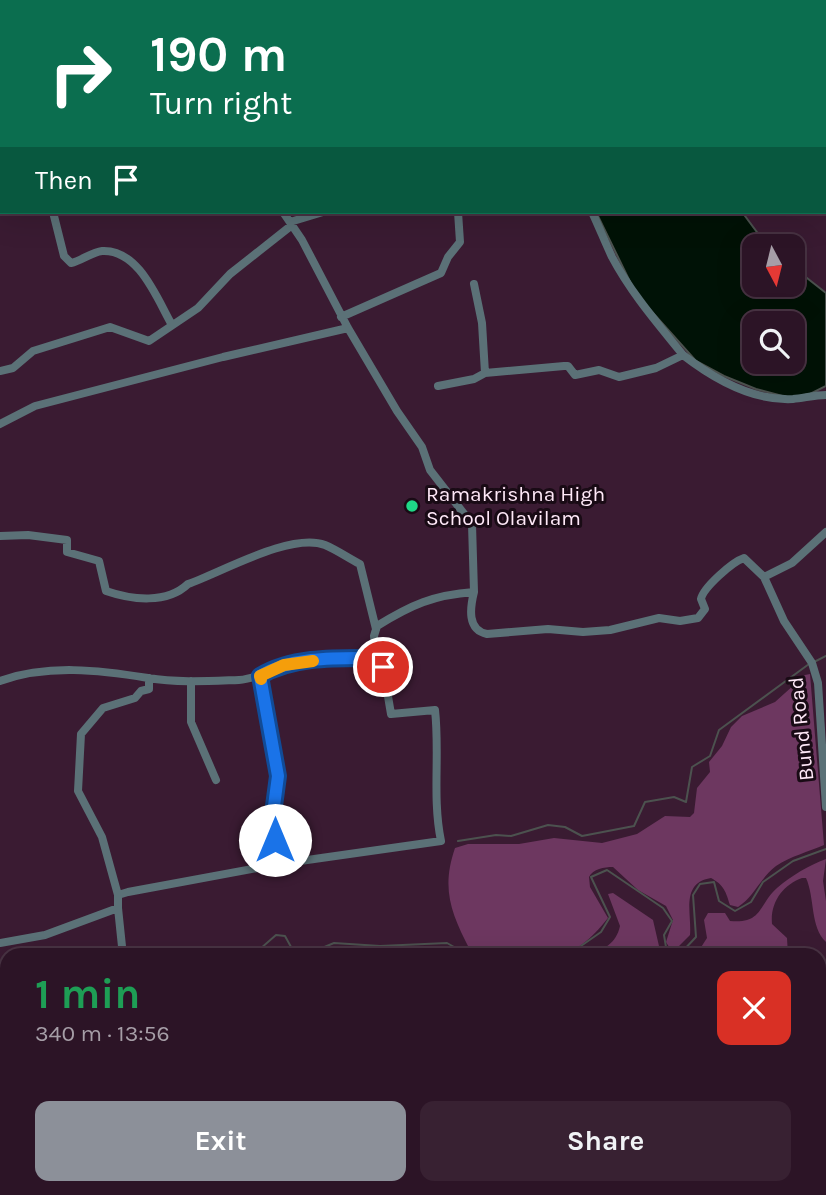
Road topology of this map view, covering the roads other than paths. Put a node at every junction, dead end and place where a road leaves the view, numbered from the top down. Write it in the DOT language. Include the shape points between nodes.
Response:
graph roads {
  1 [pos="54,214"];
  2 [pos="284,214"];
  3 [pos="318,214"];
  4 [pos="458,214"];
  5 [pos="593,214"];
  6 [pos="291,224"];
  7 [pos="474,284"];
  8 [pos="341,317"];
  9 [pos="172,325"];
  10 [pos="348,328"];
  11 [pos="683,355"];
  12 [pos="0,372"];
  13 [pos="485,373"];
  14 [pos="438,386"];
  15 [pos="826,395"];
  16 [pos="0,424"];
  17 [pos="826,532"];
  18 [pos="0,536"];
  19 [pos="764,577"];
  20 [pos="474,592"];
  21 [pos="376,629"];
  22 [pos="376,658"];
  23 [pos="260,676"];
  24 [pos="149,678"];
  25 [pos="0,681"];
  26 [pos="191,681"];
  27 [pos="216,780"];
  28 [pos="826,807"];
  29 [pos="279,864"];
  30 [pos="118,895"];
  31 [pos="118,908"];
  32 [pos="0,943"];
  33 [pos="122,948"];
  1 -- 9 [label="street" via="64,256 71,264 99,251 116,253 145,275"];
  2 -- 6 [label="street"];
  3 -- 6 [label="street"];
  4 -- 8 [label="street" via="460,242 441,273"];
  5 -- 11 [label="street" via="635,294"];
  6 -- 8 [label="street"];
  6 -- 9 [label="street" via="230,274 198,308"];
  7 -- 13 [label="street"];
  8 -- 10 [label="street"];
  9 -- 12 [label="street" via="149,341 110,327 33,351 13,368"];
  10 -- 16 [label="street" via="35,406"];
  10 -- 20 [label="street" via="422,447 430,470 472,524"];
  11 -- 13 [label="street" via="656,368 619,377 599,370 576,375 568,366"];
  11 -- 15 [label="street" via="746,392 793,399"];
  13 -- 14 [label="street"];
  17 -- 19 [label="street" via="792,563"];
  18 -- 21 [label="street" via="67,540 67,552 99,561 106,591 150,598 179,593 188,584 275,549 325,545 360,564"];
  19 -- 20 [label="street" via="748,560 739,560 704,592 705,609 698,618 659,618 583,632 479,632 473,627 470,608"];
  19 -- 28 [label="street, Bund Road" via="818,683"];
  20 -- 21 [label="street" via="419,602"];
  21 -- 22 [label="street"];
  22 -- 23 [label="street" via="307,661"];
  22 -- 29 [label="street" via="383,667 391,714 435,710 436,816 441,841"];
  23 -- 26 [label="street"];
  23 -- 29 [label="street" via="278,776 272,821"];
  24 -- 25 [label="street" via="46,671"];
  24 -- 26 [label="street"];
  24 -- 30 [label="street" via="149,690 103,708 82,734 78,791 102,837"];
  26 -- 27 [label="street" via="191,722"];
  29 -- 30 [label="street"];
  30 -- 31 [label="street"];
  31 -- 32 [label="street" via="45,935"];
  31 -- 33 [label="street"];
}
